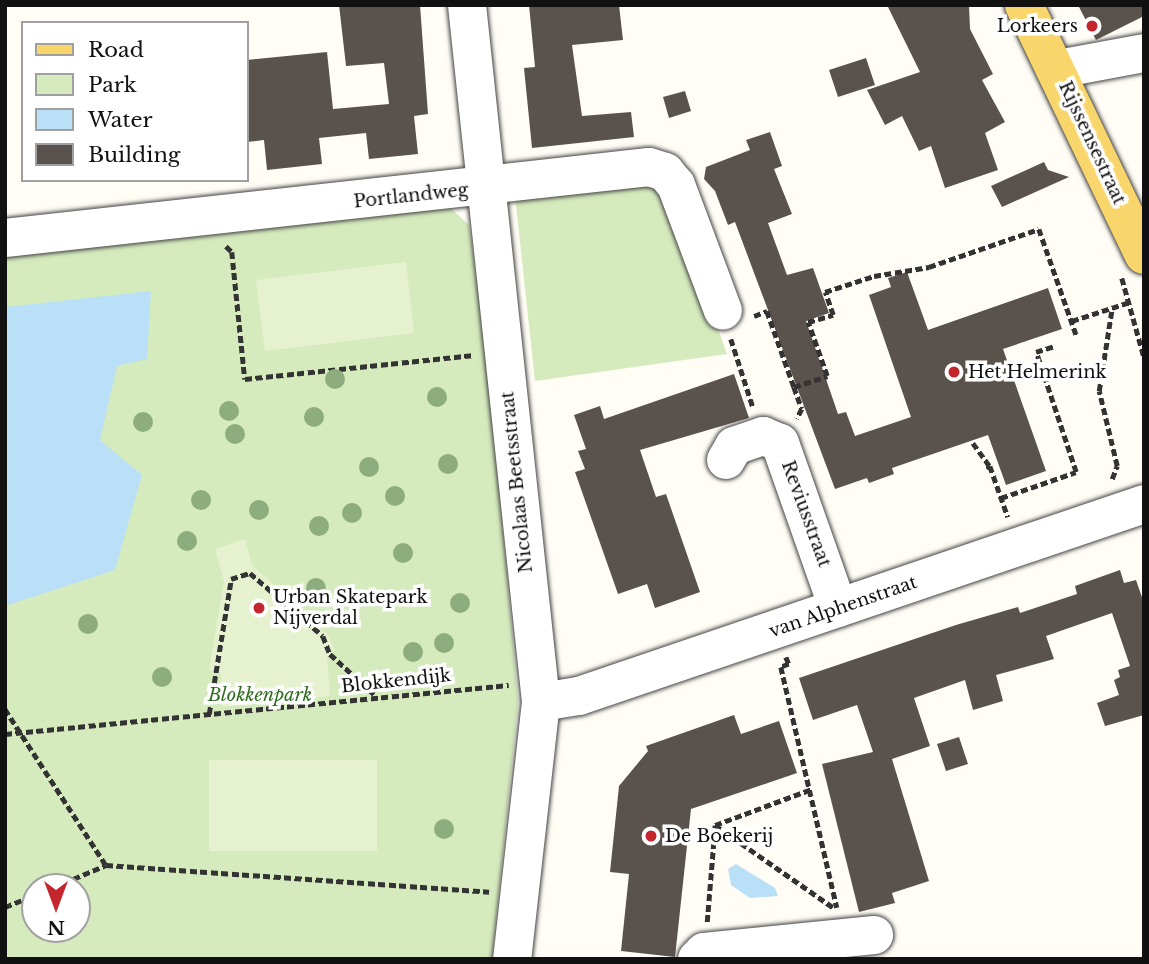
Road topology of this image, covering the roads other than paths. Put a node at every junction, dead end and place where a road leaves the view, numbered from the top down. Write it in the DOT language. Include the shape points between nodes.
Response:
graph roads {
  1 [pos="467,5"];
  2 [pos="1024,5"];
  3 [pos="1144,53"];
  4 [pos="1058,69"];
  5 [pos="485,189"];
  6 [pos="5,238"];
  7 [pos="1144,255"];
  8 [pos="725,319"];
  9 [pos="726,460"];
  10 [pos="1144,504"];
  11 [pos="838,608"];
  12 [pos="539,692"];
  13 [pos="850,928"];
  14 [pos="701,955"];
  15 [pos="512,959"];
  1 -- 5 [label="street, Nicolaas Beetsstraat"];
  2 -- 4 [label="main road, Rijssensestraat"];
  3 -- 4 [label="street, Rijssensestraat"];
  4 -- 7 [label="main road, Rijssensestraat"];
  5 -- 6 [label="street, Portlandweg"];
  5 -- 8 [label="street, Portlandweg" via="649,167 665,172 676,185"];
  5 -- 12 [label="street, Nicolaas Beetsstraat"];
  9 -- 11 [label="street, Reviusstraat" via="734,446 763,436 780,443"];
  10 -- 11 [label="street, van Alphenstraat" via="1015,525"];
  11 -- 12 [label="street, van Alphenstraat" via="579,696"];
  12 -- 15 [label="street, Nicolaas Beetsstraat"];
  13 -- 14 [label="street"];
}
